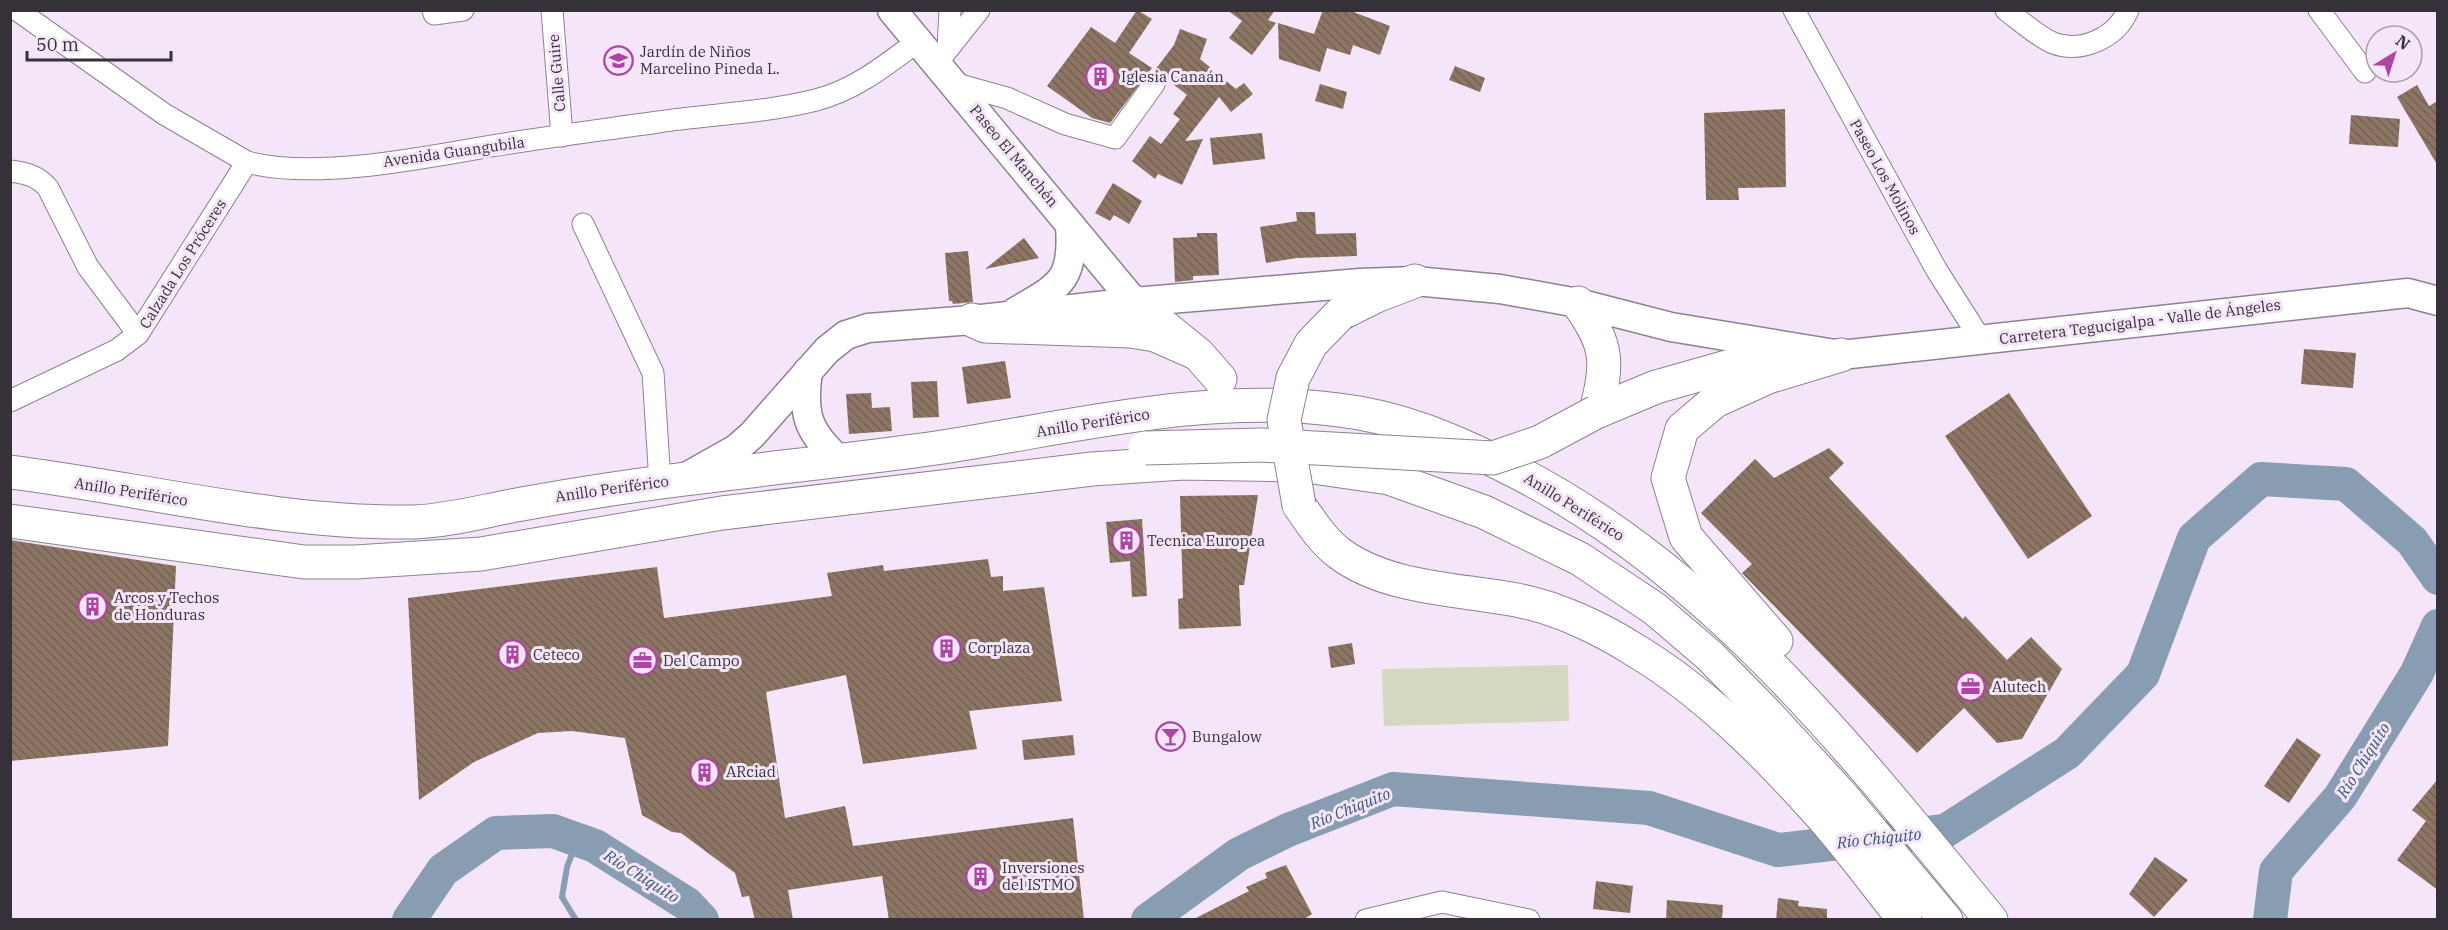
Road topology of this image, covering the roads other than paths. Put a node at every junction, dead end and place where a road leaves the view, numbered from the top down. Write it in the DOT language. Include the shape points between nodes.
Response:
graph roads {
  1 [pos="17,10"];
  2 [pos="462,10"];
  3 [pos="552,10"];
  4 [pos="892,10"];
  5 [pos="950,10"];
  6 [pos="979,10"];
  7 [pos="1794,10"];
  8 [pos="2006,10"];
  9 [pos="2128,10"];
  10 [pos="2319,10"];
  11 [pos="434,12"];
  12 [pos="918,41"];
  13 [pos="946,65"];
  14 [pos="2364,71"];
  15 [pos="1154,84"];
  16 [pos="562,136"];
  17 [pos="247,162"];
  18 [pos="10,171"];
  19 [pos="583,224"];
  20 [pos="1070,225"];
  21 [pos="1094,253"];
  22 [pos="1415,281"];
  23 [pos="2438,301"];
  24 [pos="1134,302"];
  25 [pos="1578,303"];
  26 [pos="1071,310"];
  27 [pos="1008,316"];
  28 [pos="972,320"];
  29 [pos="138,334"];
  30 [pos="1982,340"];
  31 [pos="1198,354"];
  32 [pos="1841,355"];
  33 [pos="807,371"];
  34 [pos="1220,379"];
  35 [pos="10,401"];
  36 [pos="1596,412"];
  37 [pos="839,460"];
  38 [pos="10,472"];
  39 [pos="671,481"];
  40 [pos="978,481"];
  41 [pos="10,485"];
  42 [pos="10,511"];
  43 [pos="307,519"];
  44 [pos="10,522"];
  45 [pos="356,562"];
  46 [pos="1816,713"];
  47 [pos="1830,804"];
  48 [pos="1442,911"];
  49 [pos="1921,914"];
  50 [pos="1366,920"];
  51 [pos="1529,920"];
  52 [pos="1991,920"];
  1 -- 17 [label="street, Avenida Guangubila" via="164,114"];
  2 -- 11 [label="street"];
  3 -- 16 [label="street, Calle Guire"];
  4 -- 12 [label="main road, Paseo El Manchén"];
  5 -- 13 [label="street"];
  6 -- 13 [label="street"];
  7 -- 30 [label="street, Paseo Los Molinos" via="1936,269"];
  8 -- 9 [label="street" via="2053,43 2074,47 2100,40 2122,26"];
  10 -- 14 [label="street"];
  12 -- 13 [label="main road, Paseo El Manchén"];
  12 -- 16 [label="street, Avenida Guangubila" via="879,71 846,90 816,100 732,115 679,118"];
  13 -- 15 [label="street" via="1065,124 1115,138"];
  13 -- 20 [label="main road, Paseo El Manchén"];
  16 -- 17 [label="street, Avenida Guangubila" via="422,158 322,168"];
  17 -- 29 [label="street, Calzada Los Próceres"];
  18 -- 29 [label="street" via="42,180 88,267"];
  19 -- 39 [label="street" via="653,373"];
  20 -- 21 [label="main road, Paseo El Manchén"];
  20 -- 27 [label="main road" via="1072,255 1064,279 1050,292"];
  21 -- 24 [label="main road, Paseo El Manchén"];
  21 -- 26 [label="main road" via="1098,274 1089,293"];
  22 -- 24 [label="main road, Carretera Tegucigalpa - Valle de Ángeles"];
  22 -- 25 [label="main road, Carretera Tegucigalpa - Valle de Ángeles" via="1490,287"];
  22 -- 47 [label="highway, bridge" via="1340,314 1311,344 1293,378 1284,420 1299,505 1319,534 1339,553 1371,572 1413,585 1524,602 1592,626 1634,649"];
  23 -- 30 [label="main road, Carretera Tegucigalpa - Valle de Ángeles" via="2408,292"];
  24 -- 26 [label="main road, Carretera Tegucigalpa - Valle de Ángeles"];
  24 -- 31 [label="highway"];
  25 -- 32 [label="main road, Carretera Tegucigalpa - Valle de Ángeles" via="1671,327"];
  25 -- 36 [label="highway" via="1599,333 1604,360"];
  26 -- 27 [label="main road, Carretera Tegucigalpa - Valle de Ángeles"];
  27 -- 28 [label="main road, Carretera Tegucigalpa - Valle de Ángeles"];
  28 -- 31 [label="highway" via="985,326 1130,331 1155,335"];
  28 -- 33 [label="main road, Carretera Tegucigalpa - Valle de Ángeles" via="868,328 846,335"];
  29 -- 35 [label="street, Calzada Los Próceres" via="117,350"];
  30 -- 32 [label="main road, Carretera Tegucigalpa - Valle de Ángeles"];
  31 -- 34 [label="highway"];
  32 -- 36 [label="highway" via="1730,366 1656,387"];
  32 -- 46 [label="highway" via="1768,377 1715,400 1682,429 1668,478 1686,537 1794,663"];
  33 -- 37 [label="main road" via="807,418 821,444"];
  33 -- 39 [label="main road, Carretera Tegucigalpa - Valle de Ángeles" via="752,435 716,462"];
  36 -- 40 [label="highway, bridge" via="1540,442 1493,458 1262,445 1145,448 1047,463"];
  37 -- 39 [label="highway, Anillo Periférico"];
  37 -- 46 [label="highway, Anillo Periférico" via="1201,406 1335,409 1394,419 1460,443 1533,479 1593,516 1734,627"];
  38 -- 43 [label="highway, Anillo Periférico"];
  39 -- 43 [label="highway, Anillo Periférico" via="420,522"];
  40 -- 45 [label="highway" via="722,513 481,554"];
  40 -- 47 [label="highway" via="1183,463 1309,465 1389,478 1484,512 1580,559 1655,609 1710,656"];
  41 -- 43 [label="highway" via="268,525"];
  42 -- 45 [label="highway" via="247,542"];
  44 -- 45 [label="highway" via="304,561"];
  46 -- 52 [label="highway, Anillo Periférico"];
  47 -- 49 [label="highway"];
  48 -- 50 [label="street"];
  48 -- 51 [label="street"];
}
